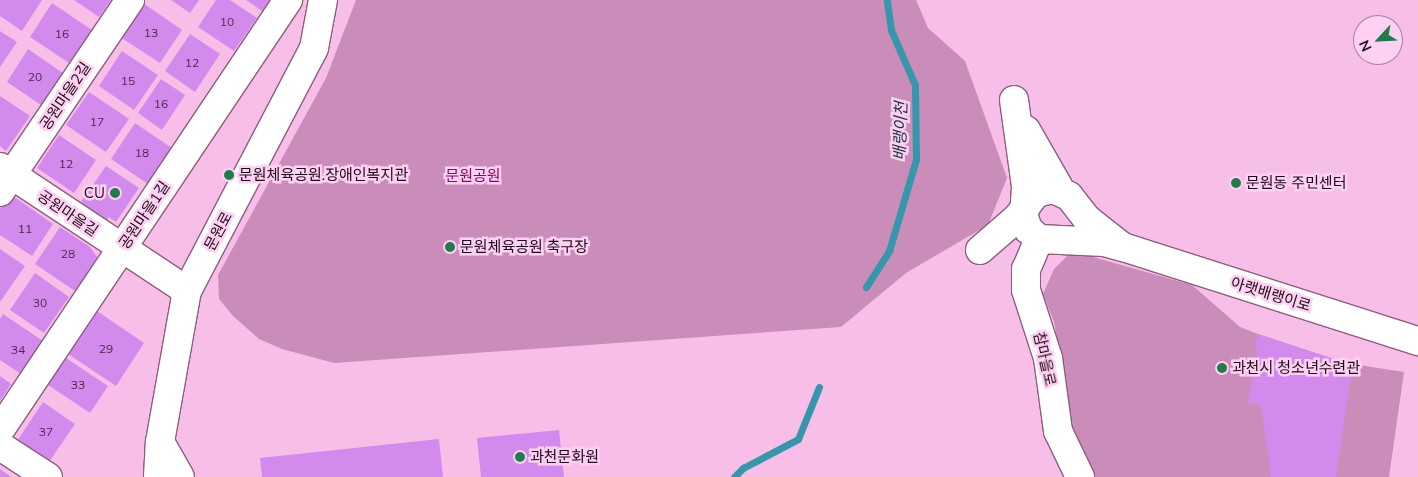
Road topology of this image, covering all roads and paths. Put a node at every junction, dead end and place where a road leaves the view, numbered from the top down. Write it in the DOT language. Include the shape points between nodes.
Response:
graph roads {
  1 [pos="130,0"];
  2 [pos="288,0"];
  3 [pos="323,0"];
  4 [pos="4,178"];
  5 [pos="1068,197"];
  6 [pos="1026,205"];
  7 [pos="1044,238"];
  8 [pos="1123,247"];
  9 [pos="121,248"];
  10 [pos="187,291"];
  11 [pos="1418,341"];
  12 [pos="0,430"];
  13 [pos="160,442"];
  14 [pos="0,446"];
  15 [pos="48,477"];
  16 [pos="158,477"];
  17 [pos="180,477"];
  18 [pos="1080,477"];
  1 -- 4 [label="main road, 공원마을2길"];
  2 -- 9 [label="main road, 공원마을1길"];
  3 -- 10 [label="main road, 문원로" via="314,48"];
  4 -- 9 [label="main road, 공원마을길"];
  5 -- 6 [label="main road" via="1044,190 1036,193"];
  5 -- 6 [label="main road" via="1040,157 1014,100"];
  5 -- 7 [label="main road" via="1076,221 1073,229"];
  5 -- 8 [label="main road" via="1087,219"];
  6 -- 7 [label="main road" via="1026,223"];
  6 -- 7 [label="main road" via="1018,217 980,250 1001,242"];
  7 -- 8 [label="main road" via="1104,242"];
  7 -- 18 [label="main road, 참마을로" via="1026,269 1026,290 1048,358 1058,431"];
  8 -- 11 [label="main road, 아랫배랭이로"];
  9 -- 10 [label="main road, 공원마을길"];
  9 -- 12 [label="main road, 공원마을1길"];
  10 -- 13 [label="main road, 문원로"];
  13 -- 16 [label="main road, 문원로"];
  13 -- 17 [label="main road"];
  14 -- 15 [label="main road"];
}
